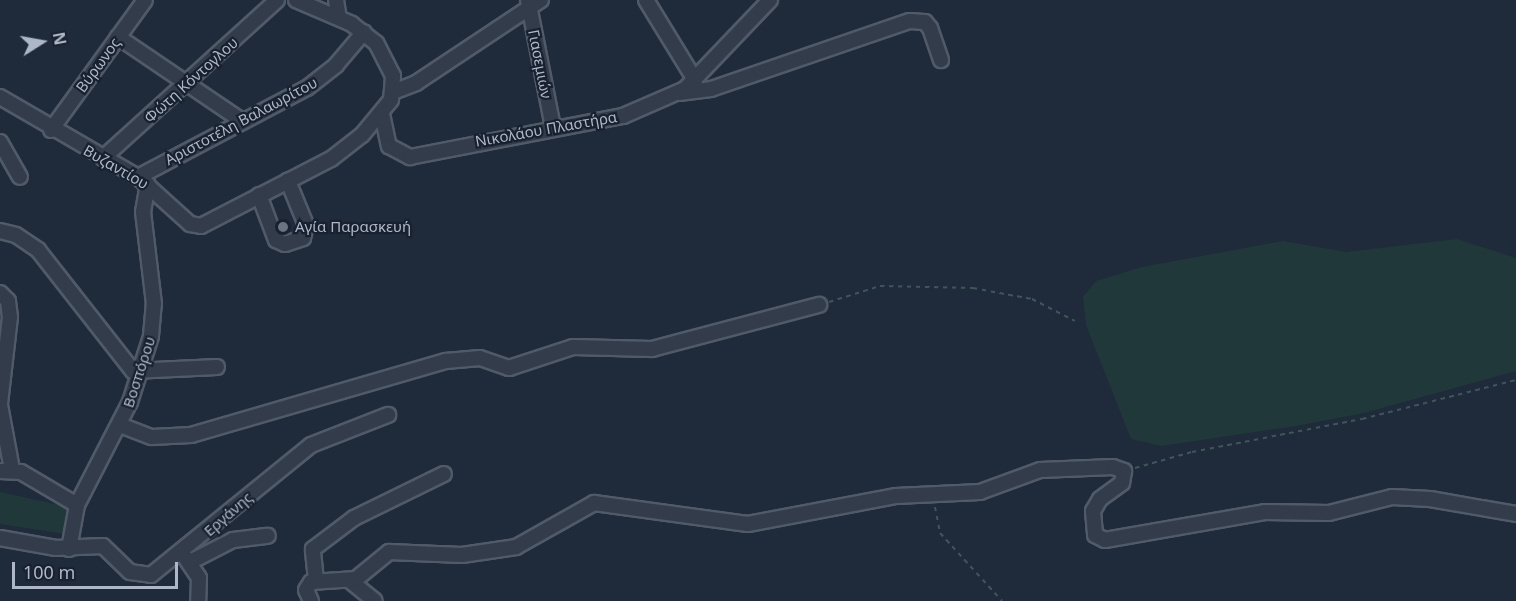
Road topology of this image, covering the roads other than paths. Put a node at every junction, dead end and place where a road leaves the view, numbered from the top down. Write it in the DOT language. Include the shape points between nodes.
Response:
graph roads {
  1 [pos="145,0"];
  2 [pos="277,0"];
  3 [pos="296,0"];
  4 [pos="336,0"];
  5 [pos="645,0"];
  6 [pos="770,0"];
  7 [pos="533,2"];
  8 [pos="339,18"];
  9 [pos="364,32"];
  10 [pos="118,37"];
  11 [pos="941,60"];
  12 [pos="695,80"];
  13 [pos="190,82"];
  14 [pos="393,92"];
  15 [pos="679,93"];
  16 [pos="0,98"];
  17 [pos="382,114"];
  18 [pos="242,121"];
  19 [pos="553,128"];
  20 [pos="51,130"];
  21 [pos="0,142"];
  22 [pos="103,158"];
  23 [pos="20,177"];
  24 [pos="143,180"];
  25 [pos="288,181"];
  26 [pos="259,195"];
  27 [pos="0,231"];
  28 [pos="0,293"];
  29 [pos="819,305"];
  30 [pos="217,367"];
  31 [pos="140,373"];
  32 [pos="0,404"];
  33 [pos="388,415"];
  34 [pos="120,425"];
  35 [pos="6,470"];
  36 [pos="444,474"];
  37 [pos="77,505"];
  38 [pos="1516,514"];
  39 [pos="268,536"];
  40 [pos="0,538"];
  41 [pos="69,549"];
  42 [pos="186,557"];
  43 [pos="316,580"];
  44 [pos="350,580"];
  45 [pos="198,601"];
  46 [pos="311,601"];
  47 [pos="375,601"];
  1 -- 10 [label="street, Βύρωνος"];
  2 -- 13 [label="street, Φώτη Κόντογλου"];
  3 -- 8 [label="street"];
  4 -- 8 [label="street"];
  5 -- 12 [label="street"];
  6 -- 12 [label="street, Νικολάου Πλαστήρα"];
  7 -- 14 [label="street" via="416,83"];
  7 -- 19 [label="street, Γιασεμιών"];
  8 -- 9 [label="street"];
  9 -- 14 [label="street" via="386,59"];
  9 -- 18 [label="street, Αριστοτέλη Βαλαωρίτου" via="329,72"];
  10 -- 13 [label="street"];
  10 -- 20 [label="street, Βύρωνος"];
  11 -- 15 [label="street" via="930,28 925,22 910,21 711,89"];
  12 -- 15 [label="street, Νικολάου Πλαστήρα"];
  13 -- 18 [label="street"];
  13 -- 22 [label="street, Φώτη Κόντογλου"];
  14 -- 17 [label="street"];
  15 -- 19 [label="street, Νικολάου Πλαστήρα" via="623,116"];
  16 -- 20 [label="street, Βυζαντίου"];
  17 -- 19 [label="street, Νικολάου Πλαστήρα" via="388,146 406,156"];
  17 -- 25 [label="street" via="331,159"];
  18 -- 24 [label="street, Αριστοτέλη Βαλαωρίτου"];
  20 -- 22 [label="street, Βυζαντίου"];
  21 -- 23 [label="street"];
  22 -- 24 [label="street, Βυζαντίου"];
  24 -- 26 [label="street, Βυζαντίου" via="196,227"];
  24 -- 31 [label="street, Βοσπόρου" via="154,317"];
  25 -- 26 [label="street"];
  25 -- 26 [label="street" via="306,225 303,238 285,244 276,240"];
  27 -- 31 [label="street" via="33,246 132,370"];
  28 -- 32 [label="street" via="8,301 10,317"];
  29 -- 34 [label="street" via="652,349 573,347 509,368 480,358 446,361 190,435 152,437"];
  30 -- 31 [label="street" via="169,366"];
  31 -- 34 [label="street, Βοσπόρου"];
  32 -- 35 [label="street"];
  33 -- 42 [label="street, Εργάνης" via="311,445"];
  34 -- 37 [label="street, Βοσπόρου"];
  35 -- 37 [label="street"];
  36 -- 43 [label="street" via="401,499 354,518 313,549"];
  37 -- 41 [label="street, Βοσπόρου"];
  38 -- 44 [label="street" via="1430,499 1392,497 1329,513 1265,512 1099,539 1092,528 1093,511 1100,499 1122,483 1124,471 1113,467 1040,470 980,492 896,496 736,524 594,503 529,543 462,555 389,552 361,577"];
  39 -- 42 [label="street" via="233,540"];
  40 -- 41 [label="street, Εργάνης"];
  41 -- 42 [label="street, Εργάνης" via="103,546 126,570 141,576 159,572"];
  42 -- 45 [label="street" via="201,584"];
  43 -- 44 [label="street"];
  43 -- 46 [label="street" via="306,590"];
  44 -- 47 [label="street"];
}
